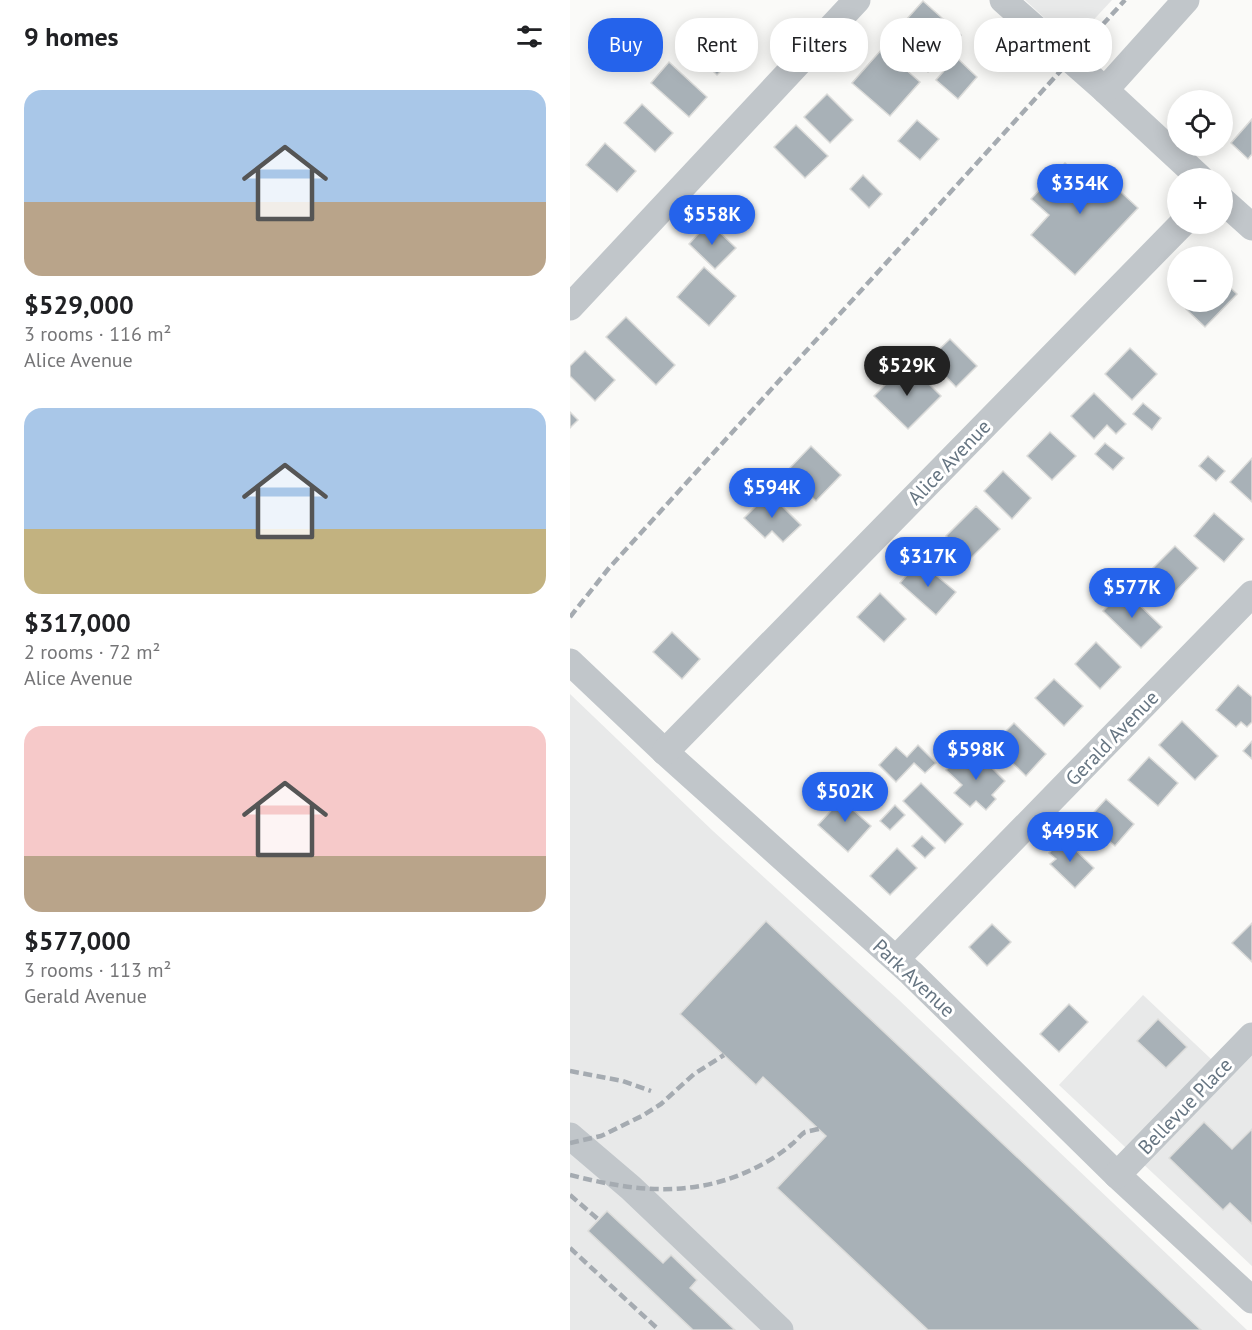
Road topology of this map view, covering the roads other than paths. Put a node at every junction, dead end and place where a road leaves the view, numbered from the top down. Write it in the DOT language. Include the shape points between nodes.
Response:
graph roads {
  1 [pos="858,0"];
  2 [pos="1003,0"];
  3 [pos="1186,0"];
  4 [pos="1105,90"];
  5 [pos="1189,168"];
  6 [pos="1233,210"];
  7 [pos="1252,227"];
  8 [pos="1172,234"];
  9 [pos="570,307"];
  10 [pos="1252,594"];
  11 [pos="570,662"];
  12 [pos="665,752"];
  13 [pos="896,959"];
  14 [pos="1252,1036"];
  15 [pos="570,1136"];
  16 [pos="1117,1175"];
  17 [pos="1252,1300"];
  18 [pos="780,1330"];
  1 -- 9 [label="street"];
  2 -- 4 [label="street"];
  3 -- 4 [label="street"];
  4 -- 5 [label="street"];
  6 -- 7 [label="street"];
  8 -- 12 [label="street, Alice Avenue"];
  10 -- 13 [label="street, Gerald Avenue"];
  11 -- 12 [label="street, Park Avenue"];
  12 -- 13 [label="street, Park Avenue"];
  13 -- 16 [label="street, Park Avenue"];
  14 -- 16 [label="street, Bellevue Place"];
  15 -- 18 [label="street" via="631,1188"];
  16 -- 17 [label="street, Park Avenue"];
}
